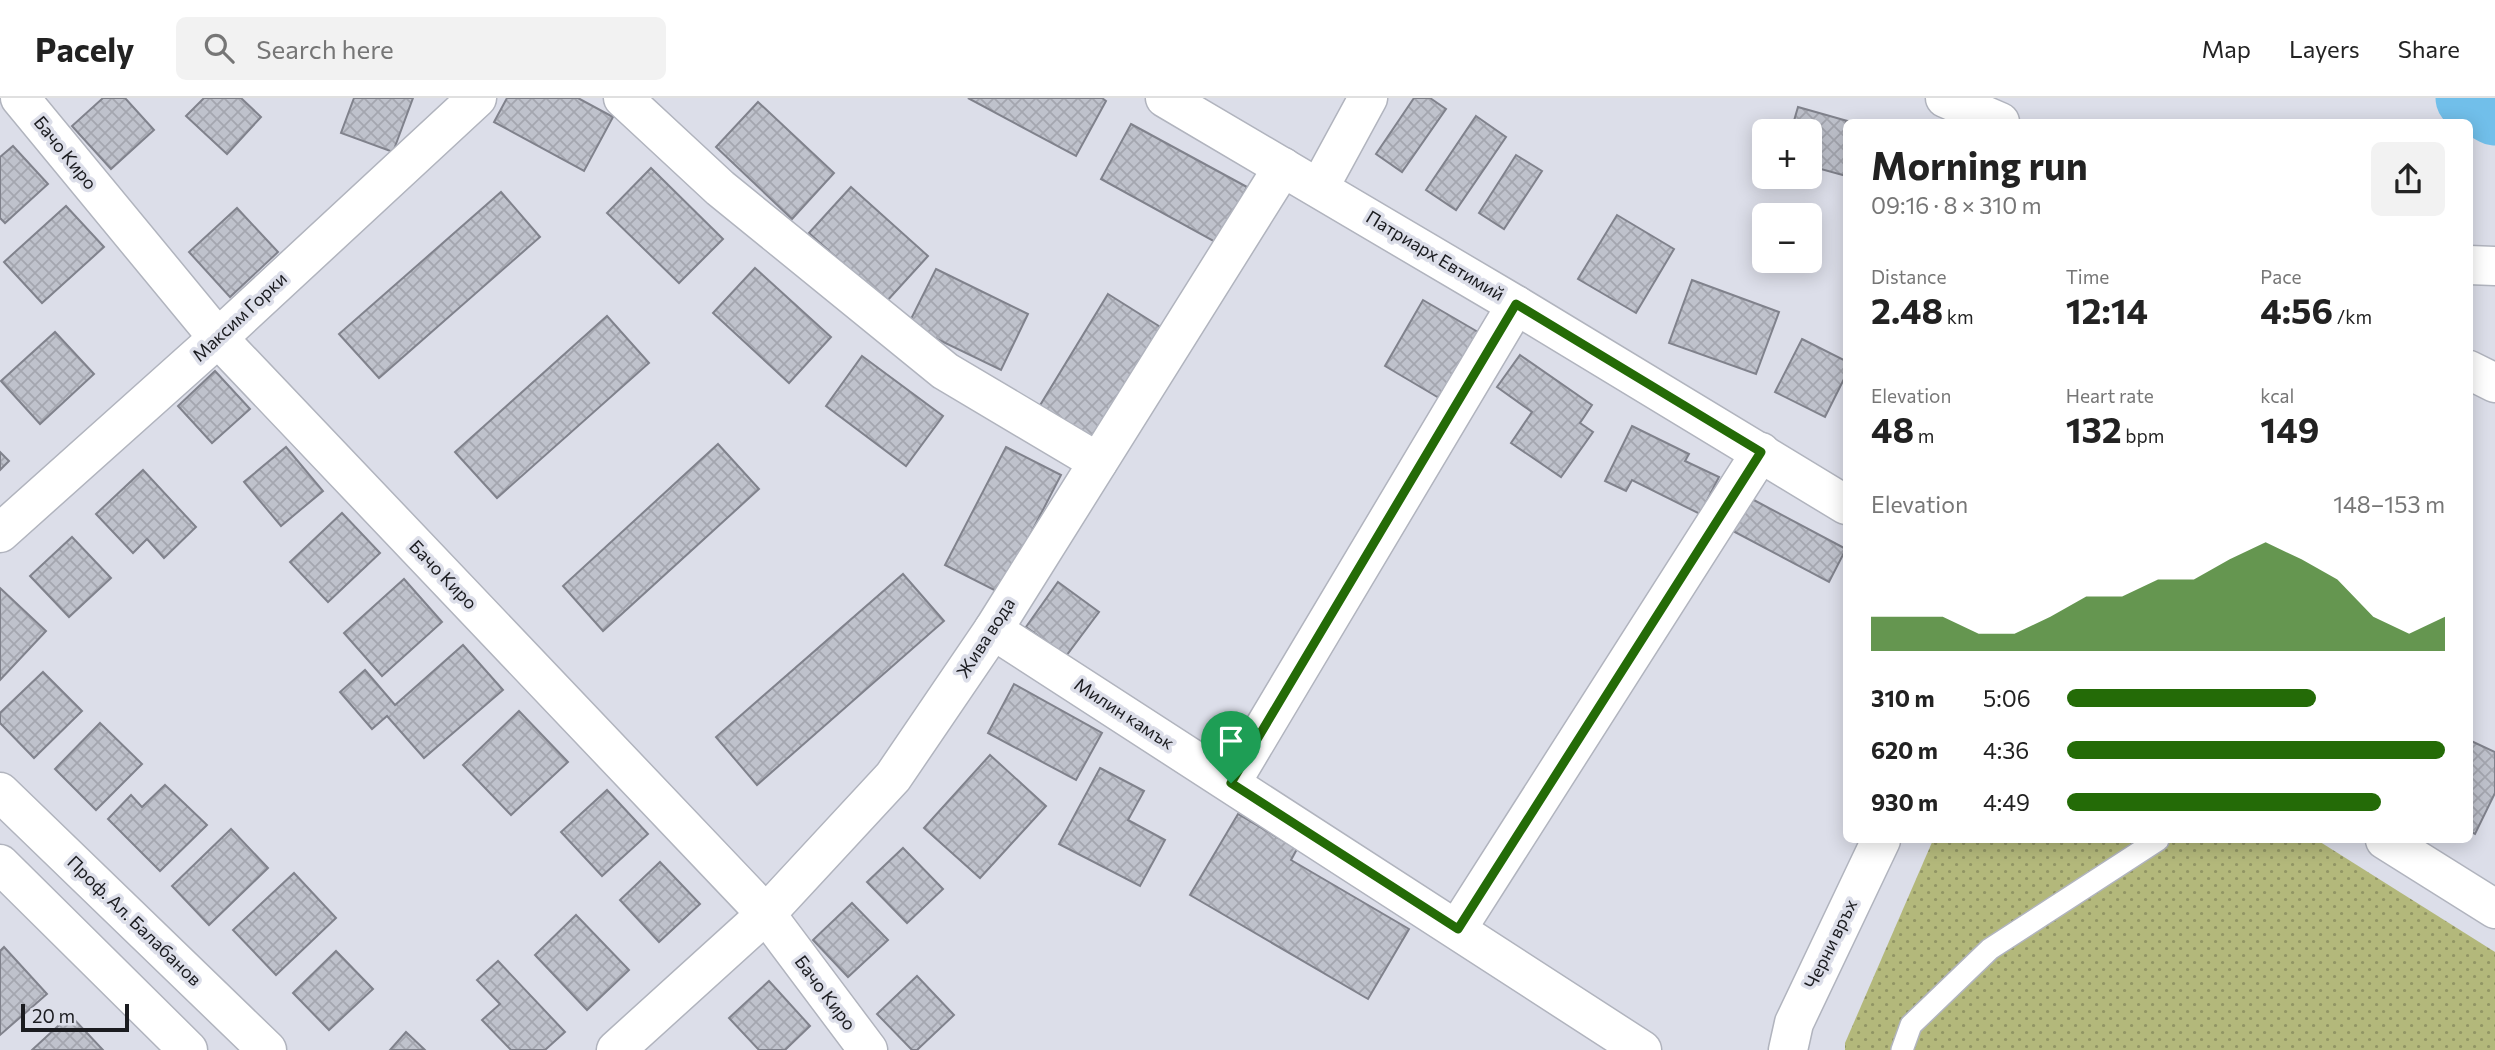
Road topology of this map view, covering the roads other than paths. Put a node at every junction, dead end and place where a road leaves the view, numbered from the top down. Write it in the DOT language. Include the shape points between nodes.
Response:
graph roads {
  1 [pos="20,98"];
  2 [pos="477,98"];
  3 [pos="623,98"];
  4 [pos="1165,98"];
  5 [pos="1368,98"];
  6 [pos="1945,98"];
  7 [pos="1993,119"];
  8 [pos="1283,167"];
  9 [pos="1318,188"];
  10 [pos="2473,265"];
  11 [pos="2495,266"];
  12 [pos="1516,304"];
  13 [pos="218,338"];
  14 [pos="2473,372"];
  15 [pos="2495,383"];
  16 [pos="1761,452"];
  17 [pos="1098,462"];
  18 [pos="1843,503"];
  19 [pos="0,533"];
  20 [pos="993,630"];
  21 [pos="1231,783"];
  22 [pos="0,792"];
  23 [pos="1880,843"];
  24 [pos="2153,843"];
  25 [pos="2390,843"];
  26 [pos="0,863"];
  27 [pos="2495,909"];
  28 [pos="766,914"];
  29 [pos="1458,929"];
  30 [pos="188,1050"];
  31 [pos="267,1050"];
  32 [pos="616,1050"];
  33 [pos="868,1050"];
  34 [pos="1642,1050"];
  35 [pos="1788,1050"];
  36 [pos="1902,1050"];
  1 -- 13 [label="street, Бачо Киро"];
  2 -- 13 [label="street, Максим Горки"];
  3 -- 17 [label="street" via="720,188 945,371"];
  4 -- 8 [label="street, Патриарх Евтимий"];
  5 -- 9 [label="street"];
  6 -- 7 [label="street"];
  8 -- 9 [label="street, Патриарх Евтимий"];
  8 -- 17 [label="street, Жива вода"];
  9 -- 12 [label="street, Патриарх Евтимий"];
  10 -- 11 [label="street"];
  12 -- 16 [label="street, Патриарх Евтимий"];
  12 -- 21 [label="street"];
  13 -- 19 [label="street, Максим Горки"];
  13 -- 28 [label="street, Бачо Киро"];
  14 -- 15 [label="street"];
  16 -- 18 [label="street, Патриарх Евтимий"];
  16 -- 29 [label="street"];
  17 -- 20 [label="street, Жива вода"];
  20 -- 21 [label="street, Милин камък"];
  20 -- 28 [label="street, Жива вода" via="893,777"];
  21 -- 29 [label="street, Милин камък"];
  22 -- 31 [label="street, Проф. Ал. Балабанов"];
  23 -- 35 [label="street, Черни връх" via="1794,1023"];
  24 -- 36 [label="lane" via="1990,949 1911,1025"];
  25 -- 27 [label="street"];
  26 -- 30 [label="street"];
  28 -- 32 [label="street, Жива вода"];
  28 -- 33 [label="street, Бачо Киро"];
  29 -- 34 [label="street, Милин камък"];
}
